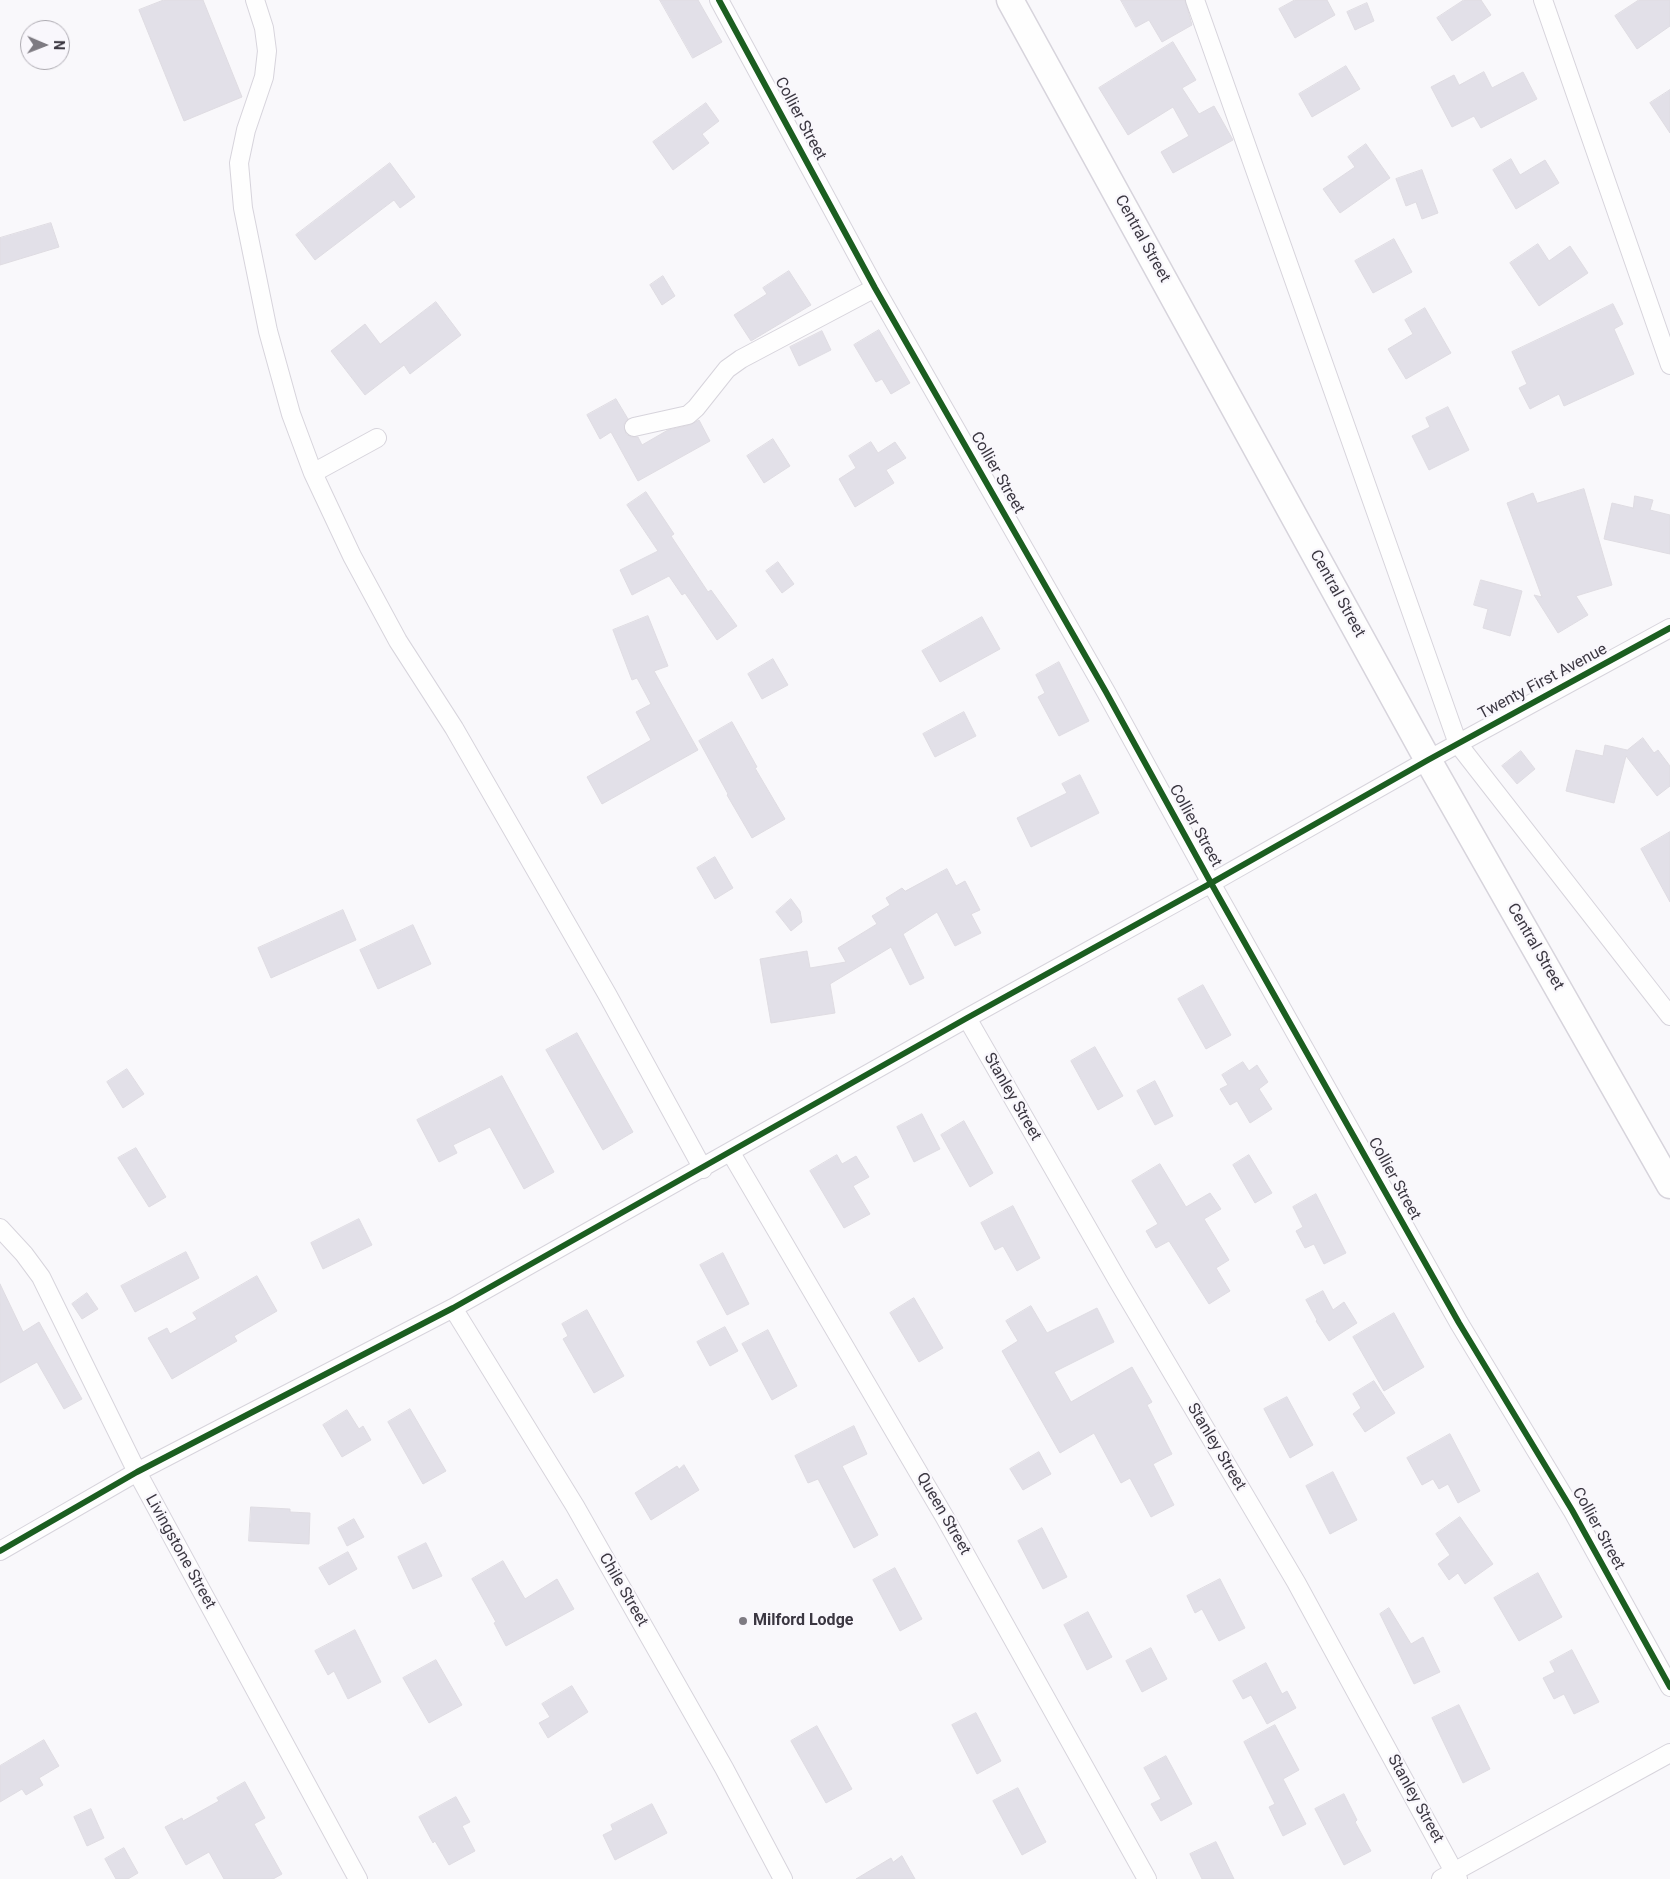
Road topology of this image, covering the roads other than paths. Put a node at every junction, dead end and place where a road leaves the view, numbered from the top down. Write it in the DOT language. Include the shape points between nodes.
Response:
graph roads {
  1 [pos="255,0"];
  2 [pos="719,0"];
  3 [pos="1010,0"];
  4 [pos="1195,0"];
  5 [pos="1543,0"];
  6 [pos="876,288"];
  7 [pos="1670,365"];
  8 [pos="634,428"];
  9 [pos="377,438"];
  10 [pos="313,473"];
  11 [pos="1670,628"];
  12 [pos="1458,744"];
  13 [pos="1428,760"];
  14 [pos="1211,883"];
  15 [pos="1670,1016"];
  16 [pos="967,1018"];
  17 [pos="732,1153"];
  18 [pos="703,1168"];
  19 [pos="1670,1185"];
  20 [pos="0,1228"];
  21 [pos="452,1308"];
  22 [pos="137,1472"];
  23 [pos="0,1551"];
  24 [pos="1670,1687"];
  25 [pos="1670,1753"];
  26 [pos="1451,1877"];
  27 [pos="358,1879"];
  28 [pos="782,1879"];
  29 [pos="1147,1879"];
  1 -- 10 [label="street" via="267,51 264,77 239,162 243,208 268,331 291,414"];
  2 -- 6 [label="street, Collier Street"];
  3 -- 13 [label="main road, Central Street"];
  4 -- 12 [label="street"];
  5 -- 7 [label="street"];
  6 -- 8 [label="street" via="741,359 727,369 688,415"];
  6 -- 14 [label="street, Collier Street"];
  9 -- 10 [label="street"];
  10 -- 18 [label="street" via="352,556 398,641 454,728"];
  11 -- 12 [label="street, Twenty First Avenue"];
  12 -- 13 [label="street, Twenty First Avenue"];
  12 -- 15 [label="street"];
  13 -- 14 [label="street, Twenty First Avenue"];
  13 -- 19 [label="main road, Central Street"];
  14 -- 16 [label="street, Twenty First Avenue"];
  14 -- 24 [label="street, Collier Street" via="1459,1323 1572,1510"];
  16 -- 17 [label="street, Twenty First Avenue"];
  16 -- 26 [label="street, Stanley Street" via="1296,1582"];
  17 -- 18 [label="street, Twenty First Avenue"];
  17 -- 29 [label="street, Queen Street" via="944,1516"];
  18 -- 21 [label="street, Twenty First Avenue"];
  20 -- 22 [label="street, Livingstone Street" via="40,1277"];
  21 -- 22 [label="street, Twenty First Avenue"];
  21 -- 28 [label="street, Chile Street" via="575,1506 724,1768"];
  22 -- 23 [label="street, Twenty First Avenue"];
  22 -- 27 [label="street, Livingstone Street"];
  25 -- 26 [label="street"];
}
